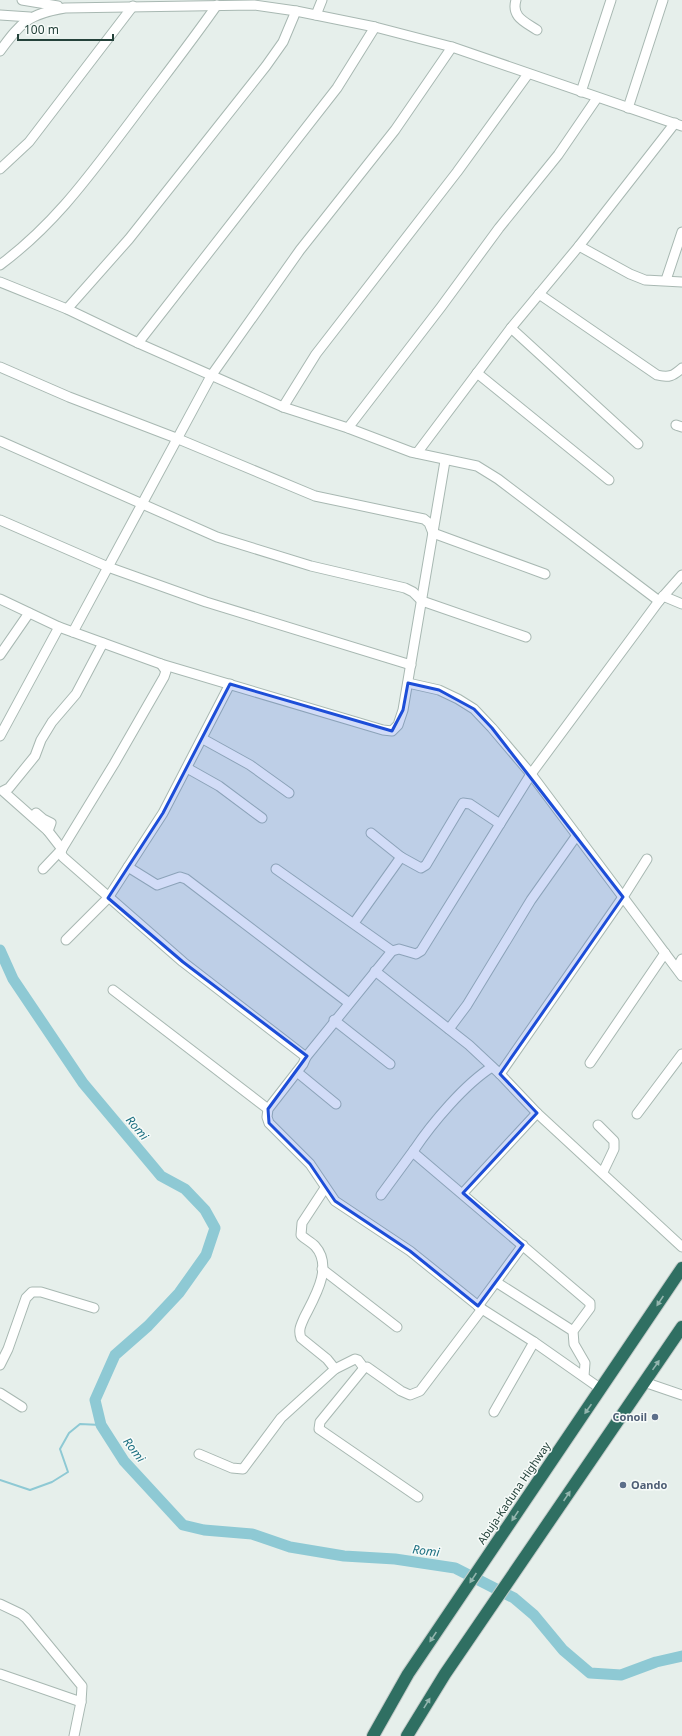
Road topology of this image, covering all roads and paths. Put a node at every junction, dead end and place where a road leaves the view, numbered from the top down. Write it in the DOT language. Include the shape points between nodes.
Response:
graph roads {
  1 [pos="22,0"];
  2 [pos="322,0"];
  3 [pos="516,0"];
  4 [pos="611,0"];
  5 [pos="663,0"];
  6 [pos="111,3"];
  7 [pos="188,3"];
  8 [pos="217,5"];
  9 [pos="133,6"];
  10 [pos="66,8"];
  11 [pos="296,11"];
  12 [pos="0,15"];
  13 [pos="316,15"];
  14 [pos="30,17"];
  15 [pos="375,27"];
  16 [pos="537,30"];
  17 [pos="452,46"];
  18 [pos="0,51"];
  19 [pos="528,74"];
  20 [pos="581,92"];
  21 [pos="597,98"];
  22 [pos="628,108"];
  23 [pos="678,125"];
  24 [pos="0,169"];
  25 [pos="682,232"];
  26 [pos="579,246"];
  27 [pos="0,265"];
  28 [pos="666,280"];
  29 [pos="0,282"];
  30 [pos="682,282"];
  31 [pos="539,294"];
  32 [pos="67,309"];
  33 [pos="511,328"];
  34 [pos="138,343"];
  35 [pos="0,367"];
  36 [pos="682,368"];
  37 [pos="477,373"];
  38 [pos="211,376"];
  39 [pos="283,407"];
  40 [pos="348,428"];
  41 [pos="176,438"];
  42 [pos="0,441"];
  43 [pos="638,444"];
  44 [pos="417,454"];
  45 [pos="445,461"];
  46 [pos="609,480"];
  47 [pos="142,503"];
  48 [pos="0,520"];
  49 [pos="433,533"];
  50 [pos="108,567"];
  51 [pos="545,574"];
  52 [pos="682,576"];
  53 [pos="661,598"];
  54 [pos="0,599"];
  55 [pos="422,601"];
  56 [pos="682,604"];
  57 [pos="29,613"];
  58 [pos="59,627"];
  59 [pos="73,632"];
  60 [pos="526,637"];
  61 [pos="102,643"];
  62 [pos="0,655"];
  63 [pos="160,664"];
  64 [pos="411,665"];
  65 [pos="408,683"];
  66 [pos="230,684"];
  67 [pos="0,736"];
  68 [pos="203,738"];
  69 [pos="187,768"];
  70 [pos="531,774"];
  71 [pos="289,793"];
  72 [pos="262,818"];
  73 [pos="500,824"];
  74 [pos="371,833"];
  75 [pos="576,835"];
  76 [pos="62,849"];
  77 [pos="401,857"];
  78 [pos="647,859"];
  79 [pos="128,867"];
  80 [pos="43,869"];
  81 [pos="276,870"];
  82 [pos="623,897"];
  83 [pos="108,898"];
  84 [pos="354,923"];
  85 [pos="66,940"];
  86 [pos="392,951"];
  87 [pos="665,953"];
  88 [pos="682,959"];
  89 [pos="375,971"];
  90 [pos="679,972"];
  91 [pos="113,990"];
  92 [pos="349,1003"];
  93 [pos="334,1020"];
  94 [pos="449,1030"];
  95 [pos="306,1054"];
  96 [pos="682,1054"];
  97 [pos="590,1063"];
  98 [pos="390,1064"];
  99 [pos="492,1067"];
  100 [pos="297,1072"];
  101 [pos="500,1074"];
  102 [pos="336,1104"];
  103 [pos="268,1109"];
  104 [pos="537,1113"];
  105 [pos="637,1114"];
  106 [pos="598,1125"];
  107 [pos="414,1150"];
  108 [pos="603,1172"];
  109 [pos="325,1188"];
  110 [pos="463,1193"];
  111 [pos="381,1195"];
  112 [pos="523,1245"];
  113 [pos="682,1247"];
  114 [pos="682,1268"];
  115 [pos="322,1269"];
  116 [pos="496,1282"];
  117 [pos="480,1307"];
  118 [pos="94,1308"];
  119 [pos="397,1327"];
  120 [pos="682,1328"];
  121 [pos="573,1331"];
  122 [pos="300,1336"];
  123 [pos="534,1342"];
  124 [pos="293,1344"];
  125 [pos="0,1365"];
  126 [pos="335,1368"];
  127 [pos="364,1368"];
  128 [pos="584,1376"];
  129 [pos="644,1382"];
  130 [pos="601,1389"];
  131 [pos="0,1393"];
  132 [pos="682,1396"];
  133 [pos="22,1407"];
  134 [pos="494,1412"];
  135 [pos="199,1454"];
  136 [pos="418,1497"];
  137 [pos="0,1604"];
  138 [pos="0,1674"];
  139 [pos="82,1702"];
  140 [pos="74,1736"];
  141 [pos="373,1736"];
  142 [pos="407,1736"];
  1 -- 10 [label="street"];
  2 -- 13 [label="street"];
  3 -- 16 [label="street" via="514,11 518,18"];
  4 -- 20 [label="street"];
  5 -- 22 [label="street"];
  6 -- 9 [label="street"];
  6 -- 10 [label="street"];
  7 -- 8 [label="street"];
  7 -- 9 [label="street"];
  8 -- 11 [label="street" via="254,5"];
  8 -- 27 [label="street" via="80,189 24,248"];
  9 -- 24 [label="street" via="29,142"];
  10 -- 14 [label="street" via="45,11"];
  11 -- 13 [label="street"];
  11 -- 32 [label="street" via="283,42 266,66 129,239"];
  12 -- 14 [label="street"];
  13 -- 15 [label="street"];
  14 -- 18 [label="street"];
  15 -- 17 [label="street"];
  15 -- 34 [label="street" via="337,88"];
  17 -- 19 [label="street"];
  17 -- 38 [label="street" via="395,130 300,250"];
  19 -- 20 [label="street"];
  19 -- 39 [label="street" via="457,172 316,354"];
  20 -- 21 [label="street"];
  21 -- 22 [label="street"];
  21 -- 40 [label="street" via="558,155 498,228"];
  22 -- 23 [label="street"];
  23 -- 26 [label="street"];
  25 -- 28 [label="street"];
  26 -- 28 [label="street" via="645,280"];
  26 -- 31 [label="street"];
  28 -- 30 [label="street"];
  29 -- 32 [label="street"];
  31 -- 33 [label="street"];
  31 -- 36 [label="street" via="657,375 672,376"];
  32 -- 34 [label="street"];
  33 -- 37 [label="street"];
  33 -- 43 [label="street"];
  34 -- 38 [label="street"];
  35 -- 41 [label="street" via="69,397"];
  37 -- 44 [label="street"];
  37 -- 46 [label="street"];
  38 -- 39 [label="street"];
  38 -- 41 [label="street"];
  39 -- 40 [label="street"];
  40 -- 44 [label="street"];
  41 -- 47 [label="street"];
  41 -- 49 [label="street" via="315,496 424,519 429,523"];
  42 -- 47 [label="street"];
  44 -- 45 [label="street"];
  45 -- 49 [label="street"];
  45 -- 53 [label="street" via="477,466 498,479"];
  47 -- 50 [label="street"];
  47 -- 55 [label="street" via="217,537 311,566 405,588"];
  48 -- 50 [label="street"];
  49 -- 51 [label="street"];
  49 -- 55 [label="street"];
  50 -- 59 [label="street"];
  50 -- 64 [label="street" via="246,615"];
  52 -- 53 [label="street"];
  53 -- 56 [label="street"];
  53 -- 70 [label="street"];
  54 -- 57 [label="street"];
  55 -- 60 [label="street"];
  55 -- 64 [label="street"];
  57 -- 58 [label="street"];
  57 -- 62 [label="street"];
  58 -- 59 [label="street"];
  58 -- 67 [label="street"];
  59 -- 61 [label="street"];
  61 -- 63 [label="street"];
  61 -- 76 [label="street" via="76,694 52,722 35,756 9,788 43,819 51,823 48,831"];
  63 -- 66 [label="street"];
  63 -- 76 [label="street" via="166,671 164,677"];
  64 -- 65 [label="street"];
  65 -- 66 [label="street" via="403,710 398,725 392,731"];
  65 -- 70 [label="street" via="439,690 474,709"];
  66 -- 68 [label="street"];
  68 -- 69 [label="street"];
  68 -- 71 [label="street" via="250,765"];
  69 -- 72 [label="street" via="219,786"];
  69 -- 79 [label="street" via="164,813"];
  70 -- 73 [label="street"];
  70 -- 75 [label="street"];
  73 -- 77 [label="street" via="470,804 463,803 423,867"];
  73 -- 86 [label="street" via="421,951 416,954 399,949"];
  74 -- 77 [label="street"];
  75 -- 82 [label="street"];
  75 -- 94 [label="street" via="531,900"];
  76 -- 80 [label="street"];
  76 -- 83 [label="street" via="62,857"];
  77 -- 84 [label="street"];
  78 -- 82 [label="street"];
  79 -- 83 [label="street"];
  79 -- 92 [label="street" via="157,885 180,877 186,879"];
  81 -- 84 [label="street"];
  82 -- 87 [label="street"];
  82 -- 101 [label="street"];
  83 -- 85 [label="street"];
  83 -- 95 [label="street" via="183,962"];
  84 -- 86 [label="street"];
  86 -- 89 [label="street"];
  87 -- 90 [label="street"];
  87 -- 97 [label="street"];
  88 -- 90 [label="street"];
  89 -- 92 [label="street"];
  89 -- 94 [label="street"];
  91 -- 103 [label="street"];
  92 -- 93 [label="street"];
  93 -- 95 [label="street"];
  93 -- 98 [label="street"];
  94 -- 99 [label="street"];
  95 -- 100 [label="street"];
  96 -- 105 [label="street"];
  99 -- 101 [label="street"];
  99 -- 107 [label="street" via="477,1076"];
  100 -- 102 [label="street"];
  100 -- 103 [label="street"];
  101 -- 104 [label="street"];
  103 -- 109 [label="street" via="266,1117 269,1123 310,1164"];
  104 -- 108 [label="street"];
  104 -- 110 [label="street"];
  106 -- 108 [label="street" via="614,1141 614,1148"];
  107 -- 110 [label="street" via="415,1154"];
  107 -- 111 [label="street"];
  108 -- 113 [label="street"];
  109 -- 115 [label="street" via="300,1229 300,1235 315,1245 320,1253"];
  109 -- 117 [label="street" via="335,1200 410,1251"];
  110 -- 112 [label="street"];
  112 -- 116 [label="street"];
  112 -- 121 [label="street" via="590,1303 590,1308"];
  114 -- 130 [label="highway, Abuja-Kaduna Highway, one-way"];
  115 -- 119 [label="street"];
  115 -- 122 [label="street" via="321,1281 299,1329"];
  116 -- 117 [label="street"];
  116 -- 121 [label="street"];
  117 -- 123 [label="street"];
  117 -- 127 [label="street" via="420,1391 415,1394 410,1395 401,1391 368,1367"];
  118 -- 125 [label="street" via="32,1292 22,1306"];
  129 -- 120 [label="highway, one-way"];
  121 -- 128 [label="street" via="574,1344 585,1363"];
  122 -- 124 [label="street"];
  122 -- 126 [label="street"];
  123 -- 128 [label="street"];
  123 -- 134 [label="street"];
  126 -- 127 [label="street" via="355,1359"];
  126 -- 135 [label="street" via="281,1418 243,1469 232,1468"];
  127 -- 136 [label="street" via="320,1422 319,1429"];
  128 -- 130 [label="street"];
  129 -- 132 [label="street"];
  142 -- 129 [label="highway, one-way" via="445,1674"];
  130 -- 141 [label="highway, Abuja-Kaduna Highway, one-way" via="408,1674"];
  131 -- 133 [label="street"];
  137 -- 139 [label="street" via="26,1618 82,1686"];
  138 -- 139 [label="street"];
  139 -- 140 [label="street"];
}
